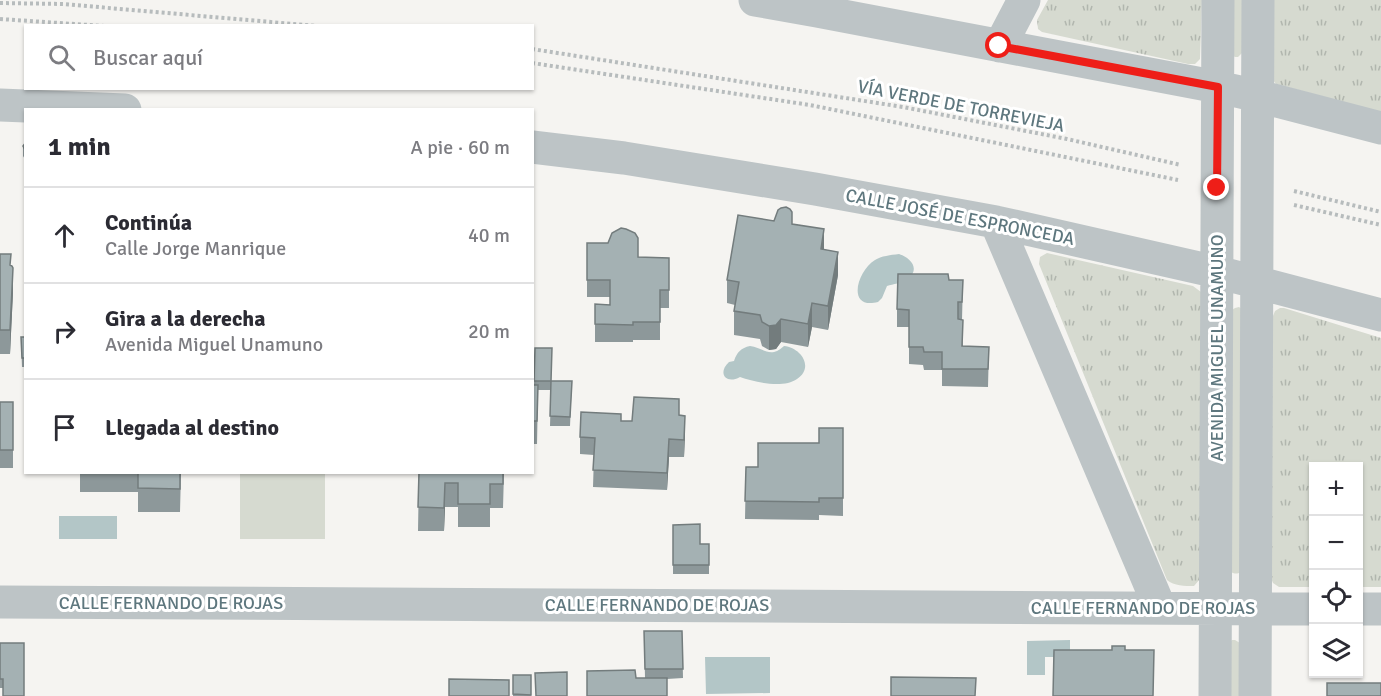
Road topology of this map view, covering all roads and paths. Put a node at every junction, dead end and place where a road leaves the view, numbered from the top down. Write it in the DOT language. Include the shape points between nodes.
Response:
graph roads {
  1 [pos="754,0"];
  2 [pos="1024,0"];
  3 [pos="1218,0"];
  4 [pos="1258,0"];
  5 [pos="0,3"];
  6 [pos="0,19"];
  7 [pos="74,24"];
  8 [pos="293,24"];
  9 [pos="999,46"];
  10 [pos="534,49"];
  11 [pos="534,63"];
  12 [pos="1218,87"];
  13 [pos="1258,96"];
  14 [pos="0,105"];
  15 [pos="75,108"];
  16 [pos="1381,128"];
  17 [pos="534,147"];
  18 [pos="1217,181"];
  19 [pos="1258,190"];
  20 [pos="1381,212"];
  21 [pos="996,222"];
  22 [pos="1381,225"];
  23 [pos="1217,272"];
  24 [pos="1257,282"];
  25 [pos="1381,315"];
  26 [pos="0,603"];
  27 [pos="1160,608"];
  28 [pos="1216,608"];
  29 [pos="1256,608"];
  30 [pos="1309,609"];
  31 [pos="1363,609"];
  32 [pos="1381,609"];
  33 [pos="1215,696"];
  34 [pos="1255,696"];
  1 -- 9 [label="street"];
  2 -- 9 [label="street"];
  3 -- 12 [label="street, AVENIDA MIGUEL UNAMUNO"];
  4 -- 13 [label="street"];
  5 -- 8 [label="path" via="63,4"];
  6 -- 7 [label="path"];
  9 -- 12 [label="street"];
  10 -- 18 [label="path, VÍA VERDE DE TORREVIEJA" via="903,107 1067,139"];
  11 -- 18 [label="path" via="810,105"];
  12 -- 13 [label="street"];
  12 -- 18 [label="street, AVENIDA MIGUEL UNAMUNO"];
  13 -- 16 [label="street"];
  13 -- 19 [label="street"];
  14 -- 15 [label="street"];
  17 -- 21 [label="street, CALLE JOSÉ DE ESPRONCEDA" via="624,158"];
  18 -- 23 [label="street, AVENIDA MIGUEL UNAMUNO"];
  19 -- 20 [label="path"];
  19 -- 22 [label="path"];
  19 -- 24 [label="street"];
  21 -- 23 [label="street, CALLE JOSÉ DE ESPRONCEDA"];
  21 -- 27 [label="street"];
  23 -- 24 [label="street, CALLE JOSÉ DE ESPRONCEDA"];
  23 -- 28 [label="street, AVENIDA MIGUEL UNAMUNO"];
  24 -- 25 [label="street, CALLE JOSÉ DE ESPRONCEDA"];
  24 -- 29 [label="street"];
  26 -- 27 [label="street, CALLE FERNANDO DE ROJAS"];
  27 -- 28 [label="street, CALLE FERNANDO DE ROJAS"];
  28 -- 29 [label="street, CALLE FERNANDO DE ROJAS"];
  28 -- 33 [label="street, AVENIDA MIGUEL UNAMUNO"];
  29 -- 30 [label="street, CALLE FERNANDO DE ROJAS"];
  29 -- 34 [label="street"];
  31 -- 32 [label="street"];
}
